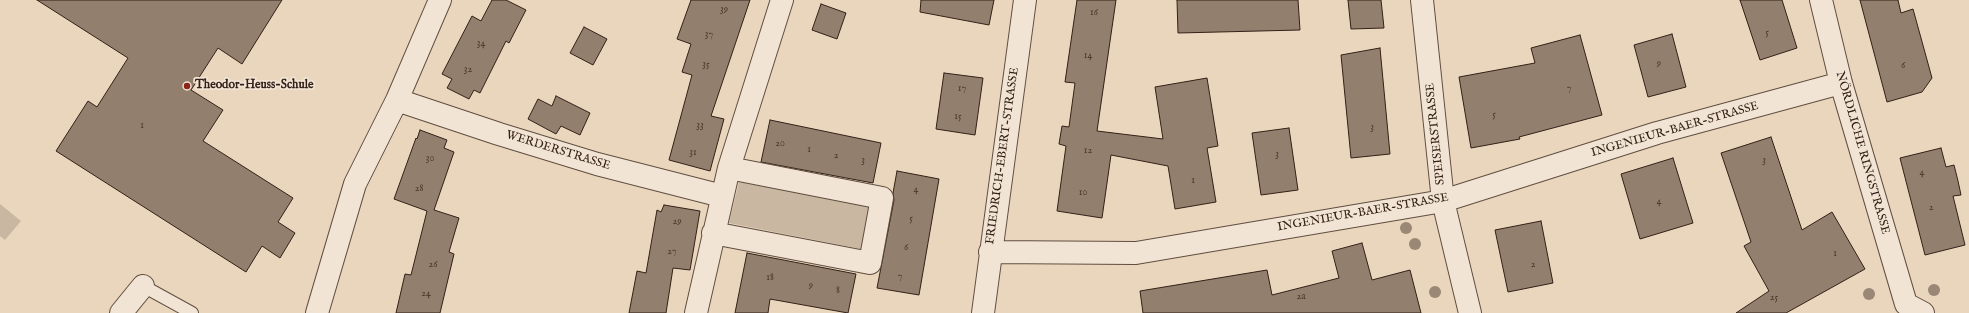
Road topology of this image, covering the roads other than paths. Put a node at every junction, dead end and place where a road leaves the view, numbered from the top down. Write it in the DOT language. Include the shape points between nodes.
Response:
graph roads {
  1 [pos="440,0"];
  2 [pos="782,0"];
  3 [pos="1025,0"];
  4 [pos="1422,0"];
  5 [pos="1821,0"];
  6 [pos="1841,83"];
  7 [pos="397,100"];
  8 [pos="729,168"];
  9 [pos="722,196"];
  10 [pos="1443,201"];
  11 [pos="713,233"];
  12 [pos="990,252"];
  13 [pos="143,286"];
  14 [pos="1908,310"];
  15 [pos="121,313"];
  16 [pos="192,313"];
  17 [pos="316,313"];
  18 [pos="696,313"];
  19 [pos="983,313"];
  20 [pos="1470,313"];
  1 -- 7 [label="street"];
  2 -- 8 [label="street"];
  3 -- 12 [label="street, FRIEDRICH-EBERT-STRASSE"];
  4 -- 10 [label="street, SPEISERSTRASSE"];
  5 -- 6 [label="street, NÖRDLICHE RINGSTRASSE"];
  6 -- 10 [label="street, INGENIEUR-BAER-STRASSE" via="1658,133"];
  6 -- 14 [label="street, NÖRDLICHE RINGSTRASSE"];
  7 -- 9 [label="street, WERDERSTRASSE" via="590,161"];
  7 -- 17 [label="street" via="355,184"];
  8 -- 9 [label="street"];
  8 -- 11 [label="street" via="882,198 870,263"];
  9 -- 11 [label="street"];
  10 -- 12 [label="street, INGENIEUR-BAER-STRASSE" via="1136,253"];
  10 -- 20 [label="street, SPEISERSTRASSE"];
  11 -- 18 [label="street"];
  12 -- 19 [label="street, FRIEDRICH-EBERT-STRASSE"];
  13 -- 15 [label="street"];
  13 -- 16 [label="lane"];
}
